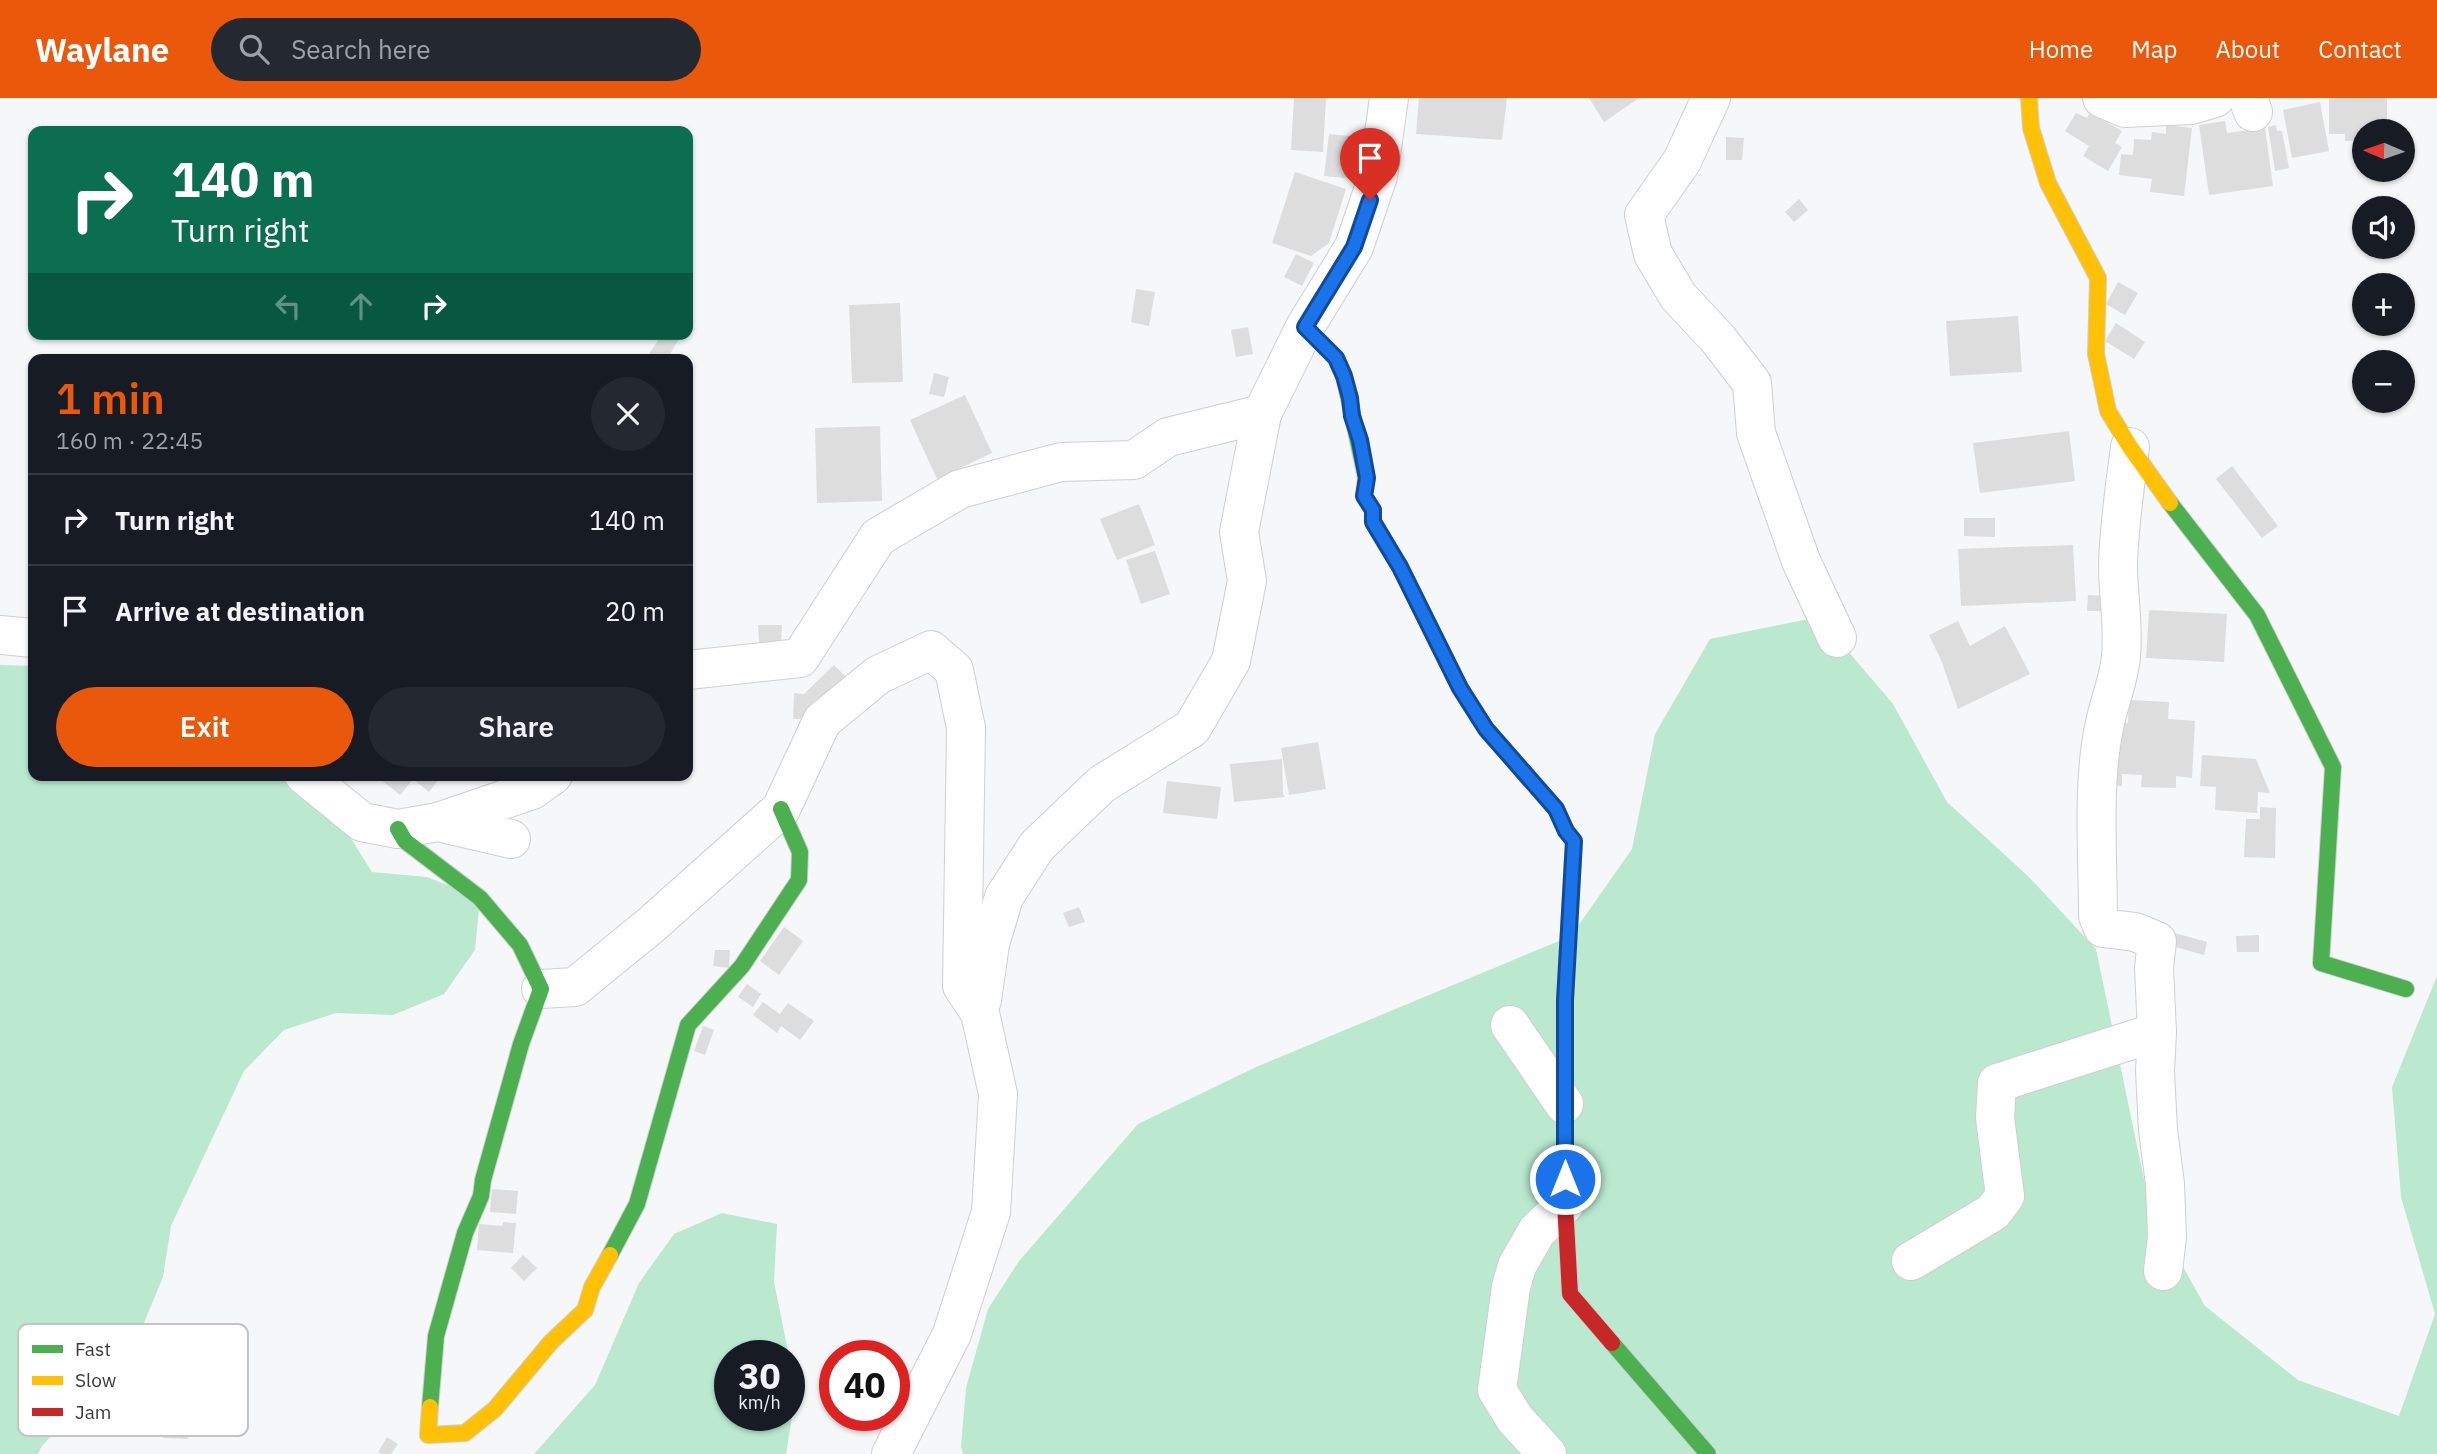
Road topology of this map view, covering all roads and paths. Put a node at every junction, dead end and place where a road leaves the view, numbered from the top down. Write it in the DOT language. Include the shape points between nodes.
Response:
graph roads {
  1 [pos="1389,98"];
  2 [pos="1711,98"];
  3 [pos="2029,98"];
  4 [pos="2102,98"];
  5 [pos="2215,98"];
  6 [pos="1305,327"];
  7 [pos="1262,414"];
  8 [pos="2130,447"];
  9 [pos="0,635"];
  10 [pos="28,638"];
  11 [pos="1837,638"];
  12 [pos="693,669"];
  13 [pos="311,781"];
  14 [pos="545,781"];
  15 [pos="781,809"];
  16 [pos="438,822"];
  17 [pos="398,829"];
  18 [pos="510,839"];
  19 [pos="541,989"];
  20 [pos="2406,989"];
  21 [pos="980,1013"];
  22 [pos="1510,1025"];
  23 [pos="2157,1032"];
  24 [pos="1564,1104"];
  25 [pos="1565,1204"];
  26 [pos="1911,1261"];
  27 [pos="2163,1271"];
  28 [pos="891,1454"];
  29 [pos="1546,1454"];
  30 [pos="1708,1454"];
  1 -- 6 [label="street" via="1378,176 1354,247"];
  2 -- 11 [label="street" via="1682,161 1644,215 1653,254 1678,296 1752,383 1756,433 1801,561"];
  3 -- 8 [label="street" via="2031,128 2048,183 2098,278 2096,354 2108,411"];
  4 -- 5 [label="street" via="2124,108 2191,105"];
  6 -- 7 [label="street"];
  6 -- 24 [label="street" via="1336,358 1344,376 1367,478 1364,496 1373,510 1373,522 1460,688 1486,729 1556,809 1574,841"];
  7 -- 12 [label="street" via="1168,437 1134,460 1061,461 960,489 878,537 800,658"];
  7 -- 21 [label="street" via="1239,532 1247,581 1231,661 1192,728 1102,784 1037,846 1004,897 990,944"];
  8 -- 20 [label="street" via="2257,615 2333,767 2321,962"];
  8 -- 23 [label="street" via="2119,546 2121,656 2098,771 2098,916 2103,928 2135,932 2157,941"];
  9 -- 10 [label="street"];
  13 -- 17 [label="street" via="362,822"];
  14 -- 16 [label="street" via="532,790"];
  15 -- 19 [label="street" via="575,987"];
  15 -- 19 [label="street" via="800,852 799,880 742,966 688,1026 637,1204 592,1287 585,1310 551,1342 495,1409 465,1433 428,1435 436,1336"];
  15 -- 21 [label="street" via="822,721 878,675 931,650 954,670 966,728 962,986"];
  16 -- 17 [label="street"];
  16 -- 18 [label="street"];
  17 -- 19 [label="street" via="405,841 480,898 520,945"];
  21 -- 28 [label="street" via="998,1094 991,1212 953,1334"];
  22 -- 24 [label="street"];
  23 -- 26 [label="street" via="1997,1083 1995,1118 2005,1196 1993,1212"];
  23 -- 27 [label="street" via="2157,1106 2165,1184"];
  24 -- 25 [label="street"];
  25 -- 29 [label="street" via="1537,1231 1517,1266 1497,1390"];
  25 -- 30 [label="street" via="1570,1294"];
}
